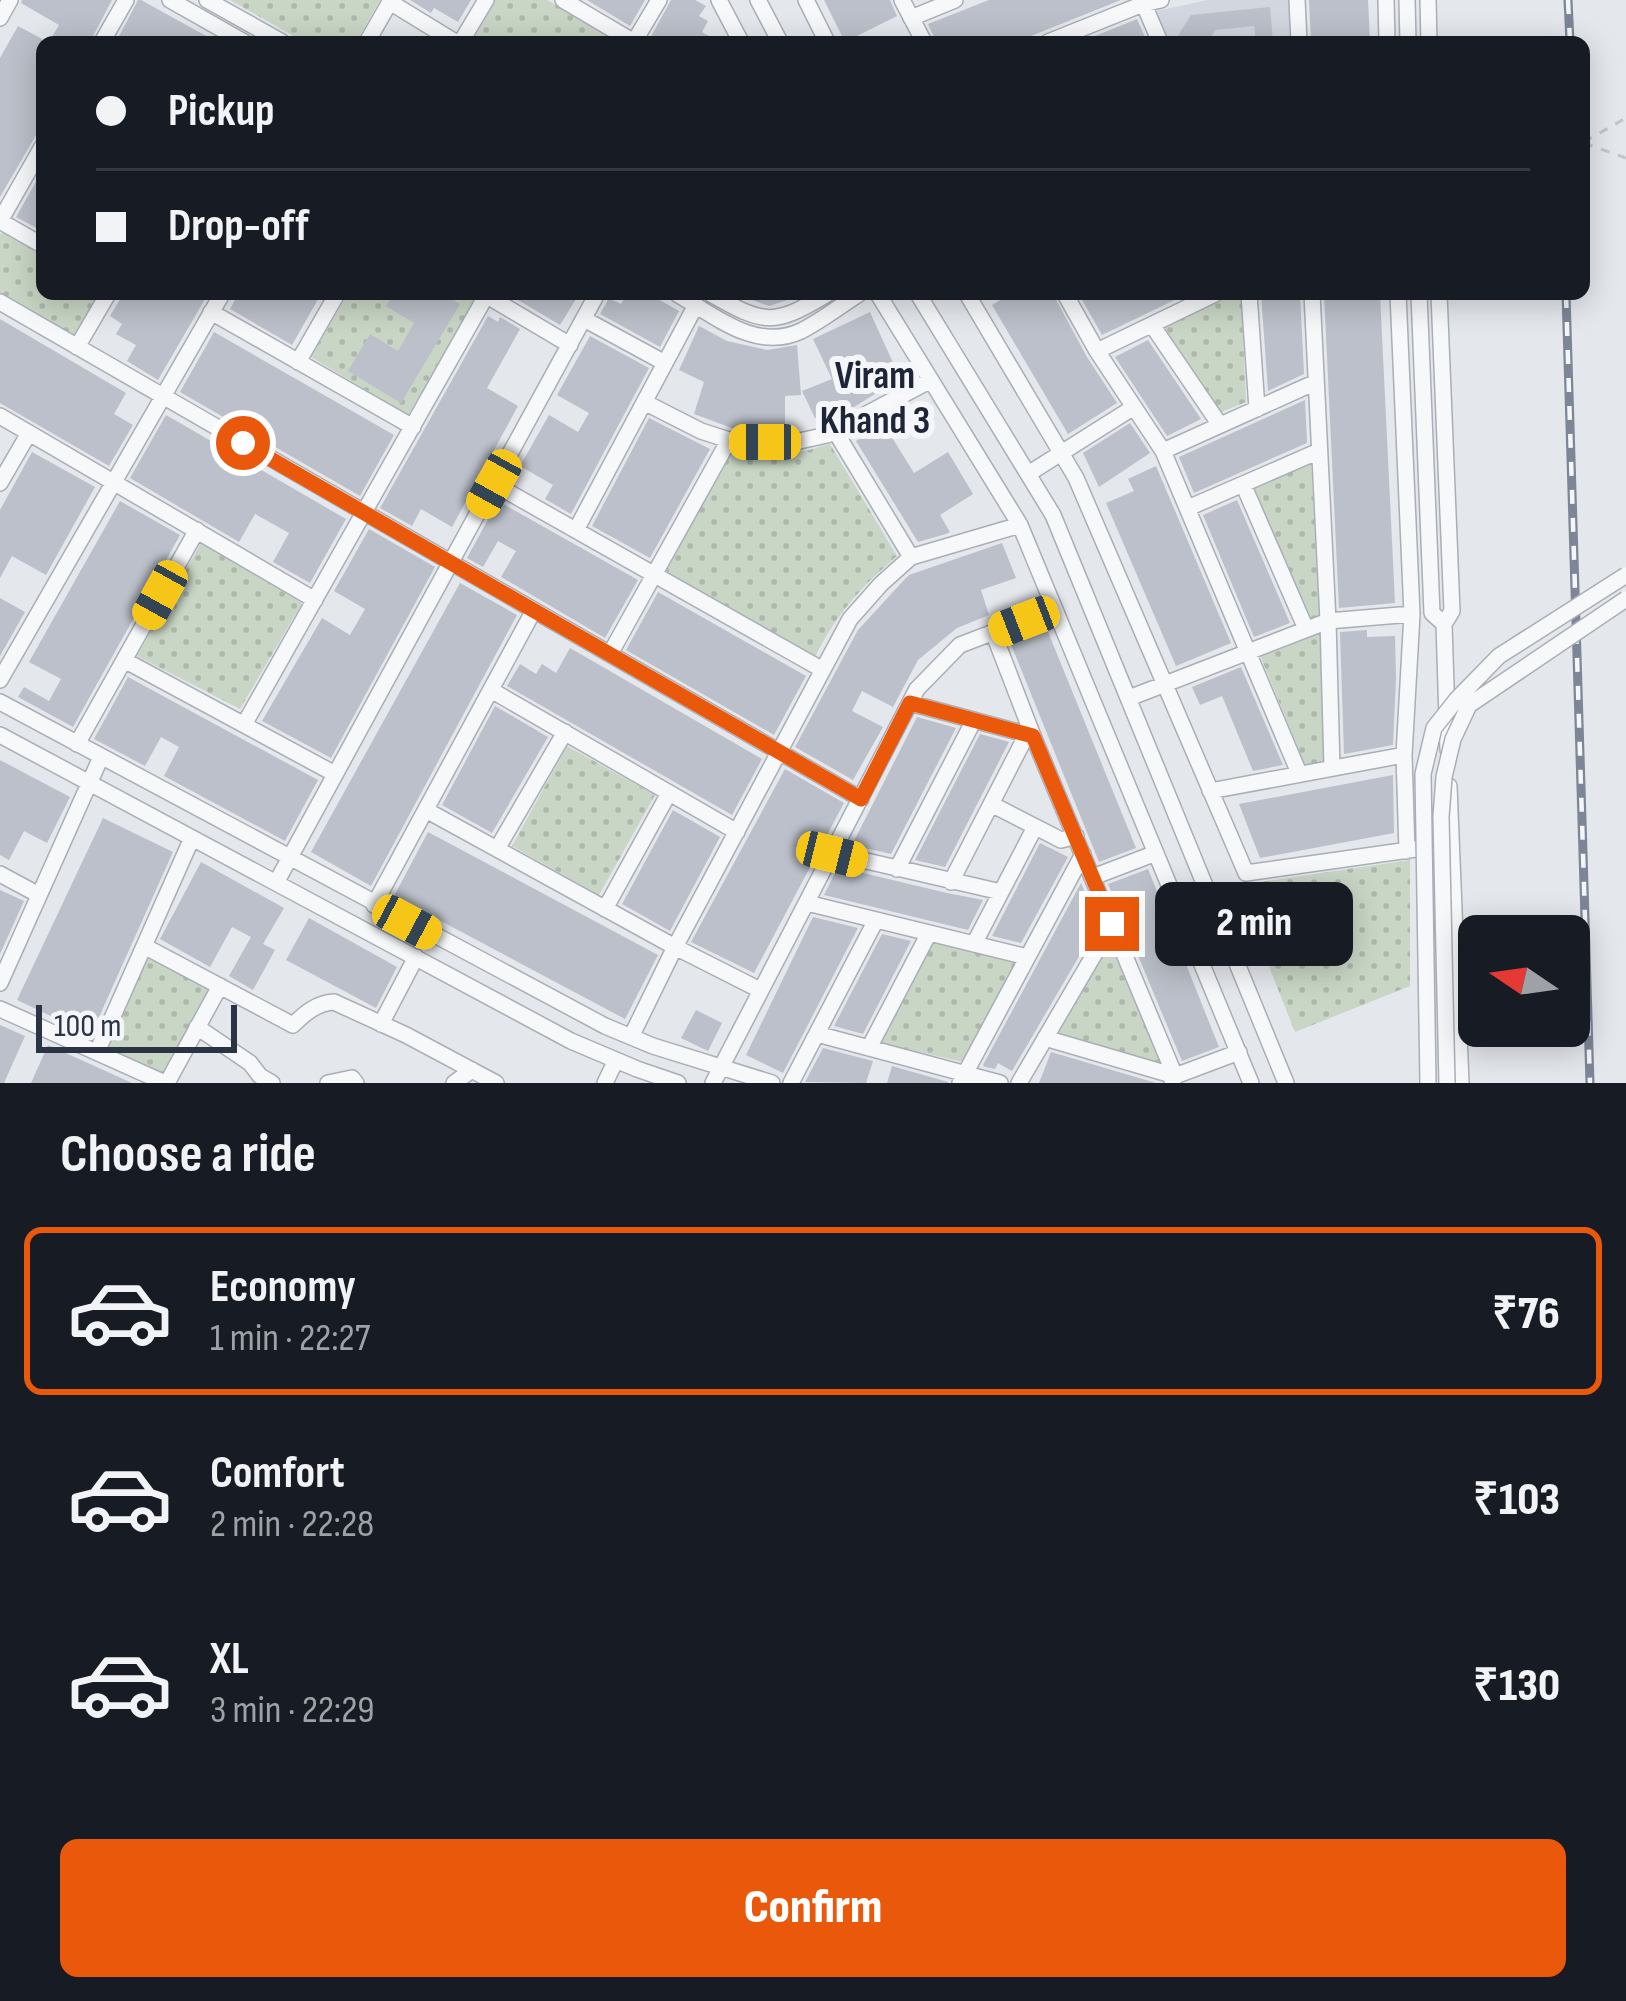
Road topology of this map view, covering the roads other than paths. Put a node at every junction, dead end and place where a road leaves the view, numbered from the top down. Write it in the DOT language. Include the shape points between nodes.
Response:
graph roads {
  1 [pos="10,0"];
  2 [pos="126,0"];
  3 [pos="170,0"];
  4 [pos="207,0"];
  5 [pos="486,0"];
  6 [pos="563,0"];
  7 [pos="659,0"];
  8 [pos="719,0"];
  9 [pos="758,0"];
  10 [pos="806,0"];
  11 [pos="902,0"];
  12 [pos="955,0"];
  13 [pos="1161,0"];
  14 [pos="1298,0"];
  15 [pos="1386,0"];
  16 [pos="1407,0"];
  17 [pos="1428,0"];
  18 [pos="390,1"];
  19 [pos="1143,2"];
  20 [pos="0,18"];
  21 [pos="911,18"];
  22 [pos="105,36"];
  23 [pos="233,36"];
  24 [pos="271,36"];
  25 [pos="370,36"];
  26 [pos="448,36"];
  27 [pos="462,36"];
  28 [pos="624,36"];
  29 [pos="638,36"];
  30 [pos="738,36"];
  31 [pos="777,36"];
  32 [pos="824,36"];
  33 [pos="921,36"];
  34 [pos="1062,36"];
  35 [pos="1157,36"];
  36 [pos="1299,36"];
  37 [pos="1388,36"];
  38 [pos="1408,36"];
  39 [pos="1429,36"];
  40 [pos="36,158"];
  41 [pos="0,221"];
  42 [pos="36,242"];
  43 [pos="104,300"];
  44 [pos="218,300"];
  45 [pos="334,300"];
  46 [pos="491,300"];
  47 [pos="499,300"];
  48 [pos="594,300"];
  49 [pos="687,300"];
  50 [pos="723,300"];
  51 [pos="817,300"];
  52 [pos="850,300"];
  53 [pos="882,300"];
  54 [pos="922,300"];
  55 [pos="971,300"];
  56 [pos="1068,300"];
  57 [pos="1198,300"];
  58 [pos="1249,300"];
  59 [pos="1312,300"];
  60 [pos="1398,300"];
  61 [pos="1419,300"];
  62 [pos="1439,300"];
  63 [pos="0,302"];
  64 [pos="696,305"];
  65 [pos="211,312"];
  66 [pos="584,319"];
  67 [pos="1151,325"];
  68 [pos="570,345"];
  69 [pos="77,347"];
  70 [pos="1097,351"];
  71 [pos="298,362"];
  72 [pos="665,363"];
  73 [pos="931,380"];
  74 [pos="1316,382"];
  75 [pos="163,397"];
  76 [pos="644,402"];
  77 [pos="1134,407"];
  78 [pos="1257,409"];
  79 [pos="0,416"];
  80 [pos="1220,425"];
  81 [pos="412,427"];
  82 [pos="835,431"];
  83 [pos="28,433"];
  84 [pos="729,440"];
  85 [pos="1163,451"];
  86 [pos="1319,451"];
  87 [pos="1062,453"];
  88 [pos="1028,474"];
  89 [pos="114,482"];
  90 [pos="0,483"];
  91 [pos="494,484"];
  92 [pos="1243,484"];
  93 [pos="1188,508"];
  94 [pos="364,512"];
  95 [pos="1020,525"];
  96 [pos="196,530"];
  97 [pos="576,530"];
  98 [pos="911,557"];
  99 [pos="451,562"];
  100 [pos="654,574"];
  101 [pos="1626,575"];
  102 [pos="1626,598"];
  103 [pos="315,599"];
  104 [pos="1054,609"];
  105 [pos="534,610"];
  106 [pos="1412,614"];
  107 [pos="1328,620"];
  108 [pos="1444,625"];
  109 [pos="1306,629"];
  110 [pos="993,632"];
  111 [pos="1249,651"];
  112 [pos="610,654"];
  113 [pos="124,660"];
  114 [pos="823,670"];
  115 [pos="0,680"];
  116 [pos="1165,683"];
  117 [pos="491,690"];
  118 [pos="1129,698"];
  119 [pos="0,703"];
  120 [pos="910,703"];
  121 [pos="974,720"];
  122 [pos="245,723"];
  123 [pos="565,732"];
  124 [pos="0,735"];
  125 [pos="1030,735"];
  126 [pos="77,744"];
  127 [pos="779,752"];
  128 [pos="1404,755"];
  129 [pos="100,757"];
  130 [pos="1332,766"];
  131 [pos="1299,773"];
  132 [pos="335,774"];
  133 [pos="89,783"];
  134 [pos="1210,791"];
  135 [pos="669,793"];
  136 [pos="861,799"];
  137 [pos="991,804"];
  138 [pos="425,810"];
  139 [pos="1035,827"];
  140 [pos="737,832"];
  141 [pos="1076,836"];
  142 [pos="192,838"];
  143 [pos="1451,844"];
  144 [pos="497,849"];
  145 [pos="1408,850"];
  146 [pos="832,854"];
  147 [pos="1083,854"];
  148 [pos="1156,854"];
  149 [pos="289,859"];
  150 [pos="897,869"];
  151 [pos="0,874"];
  152 [pos="1093,878"];
  153 [pos="951,882"];
  154 [pos="276,883"];
  155 [pos="1001,892"];
  156 [pos="39,895"];
  157 [pos="806,903"];
  158 [pos="374,904"];
  159 [pos="605,909"];
  160 [pos="876,920"];
  161 [pos="1112,924"];
  162 [pos="929,933"];
  163 [pos="974,944"];
  164 [pos="144,946"];
  165 [pos="675,947"];
  166 [pos="416,957"];
  167 [pos="1028,957"];
  168 [pos="0,982"];
  169 [pos="220,986"];
  170 [pos="760,990"];
  171 [pos="0,1009"];
  172 [pos="381,1024"];
  173 [pos="197,1027"];
  174 [pos="817,1034"];
  175 [pos="631,1037"];
  176 [pos="1046,1038"];
  177 [pos="869,1048"];
  178 [pos="97,1052"];
  179 [pos="1239,1052"];
  180 [pos="616,1060"];
  181 [pos="472,1070"];
  182 [pos="717,1076"];
  183 [pos="962,1078"];
  184 [pos="1174,1079"];
  185 [pos="166,1083"];
  186 [pos="272,1083"];
  187 [pos="328,1083"];
  188 [pos="356,1083"];
  189 [pos="454,1083"];
  190 [pos="496,1083"];
  191 [pos="605,1083"];
  192 [pos="678,1083"];
  193 [pos="772,1083"];
  194 [pos="791,1083"];
  195 [pos="1000,1083"];
  196 [pos="1019,1083"];
  197 [pos="1251,1083"];
  198 [pos="1286,1083"];
  199 [pos="1428,1083"];
  200 [pos="1447,1083"];
  201 [pos="1461,1083"];
  1 -- 20 [label="street"];
  2 -- 22 [label="street"];
  3 -- 23 [label="street"];
  4 -- 24 [label="street"];
  5 -- 27 [label="street"];
  6 -- 28 [label="street"];
  7 -- 29 [label="street"];
  8 -- 30 [label="street"];
  9 -- 31 [label="street"];
  10 -- 32 [label="street"];
  11 -- 21 [label="street"];
  12 -- 21 [label="street"];
  13 -- 19 [label="street"];
  14 -- 36 [label="street"];
  15 -- 37 [label="street"];
  16 -- 38 [label="street"];
  17 -- 39 [label="street"];
  18 -- 25 [label="street"];
  18 -- 26 [label="street"];
  19 -- 34 [label="street"];
  19 -- 35 [label="street"];
  21 -- 33 [label="street"];
  40 -- 41 [label="street"];
  41 -- 42 [label="street"];
  43 -- 69 [label="street"];
  44 -- 65 [label="street"];
  45 -- 71 [label="street"];
  46 -- 81 [label="street"];
  47 -- 68 [label="street"];
  48 -- 66 [label="street"];
  49 -- 64 [label="street"];
  50 -- 51 [label="street" via="769,320"];
  52 -- 64 [label="street" via="800,332 769,339"];
  53 -- 73 [label="street"];
  54 -- 88 [label="street"];
  55 -- 87 [label="street"];
  56 -- 70 [label="street"];
  57 -- 67 [label="street"];
  58 -- 78 [label="street"];
  59 -- 74 [label="street"];
  60 -- 106 [label="street"];
  61 -- 108 [label="street" via="1432,613"];
  62 -- 108 [label="street" via="1452,611"];
  63 -- 69 [label="street"];
  64 -- 72 [label="street"];
  65 -- 71 [label="street"];
  65 -- 75 [label="street"];
  66 -- 68 [label="street"];
  66 -- 72 [label="street"];
  67 -- 70 [label="street"];
  67 -- 80 [label="street"];
  68 -- 91 [label="street"];
  69 -- 75 [label="street"];
  70 -- 77 [label="street"];
  71 -- 81 [label="street"];
  72 -- 76 [label="street"];
  73 -- 82 [label="street"];
  73 -- 95 [label="street"];
  74 -- 78 [label="street"];
  74 -- 86 [label="street"];
  75 -- 89 [label="street"];
  75 -- 94 [label="street"];
  76 -- 84 [label="street"];
  76 -- 97 [label="street"];
  77 -- 85 [label="street"];
  77 -- 87 [label="street"];
  78 -- 80 [label="street"];
  79 -- 83 [label="street"];
  80 -- 85 [label="street"];
  81 -- 94 [label="street"];
  82 -- 84 [label="street" via="795,442"];
  82 -- 98 [label="street"];
  83 -- 89 [label="street"];
  83 -- 90 [label="street"];
  84 -- 100 [label="street"];
  85 -- 93 [label="street"];
  86 -- 92 [label="street"];
  86 -- 107 [label="street"];
  87 -- 88 [label="street"];
  87 -- 116 [label="street"];
  88 -- 118 [label="street"];
  89 -- 96 [label="street"];
  89 -- 115 [label="street"];
  91 -- 97 [label="street"];
  91 -- 99 [label="street"];
  92 -- 93 [label="street"];
  92 -- 109 [label="street"];
  93 -- 111 [label="street"];
  94 -- 99 [label="street"];
  94 -- 103 [label="street"];
  95 -- 98 [label="street"];
  95 -- 104 [label="street"];
  96 -- 103 [label="street"];
  96 -- 113 [label="street"];
  97 -- 100 [label="street"];
  98 -- 114 [label="street" via="850,619"];
  99 -- 105 [label="street"];
  99 -- 132 [label="street"];
  100 -- 112 [label="street"];
  100 -- 114 [label="street"];
  101 -- 199 [label="street, bridge" via="1499,656 1434,728 1423,774"];
  102 -- 200 [label="street, bridge" via="1468,705 1453,739 1441,817"];
  103 -- 122 [label="street"];
  104 -- 110 [label="street"];
  104 -- 148 [label="street"];
  105 -- 112 [label="street"];
  105 -- 117 [label="street"];
  106 -- 107 [label="street"];
  106 -- 128 [label="street"];
  107 -- 109 [label="street"];
  107 -- 130 [label="street"];
  108 -- 143 [label="street"];
  109 -- 111 [label="street"];
  110 -- 120 [label="street" via="960,645"];
  110 -- 125 [label="street"];
  111 -- 116 [label="street"];
  111 -- 131 [label="street"];
  112 -- 127 [label="street"];
  113 -- 122 [label="street"];
  113 -- 126 [label="street"];
  114 -- 127 [label="street"];
  116 -- 118 [label="street"];
  116 -- 134 [label="street"];
  117 -- 123 [label="street"];
  117 -- 138 [label="street"];
  118 -- 198 [label="street"];
  119 -- 126 [label="street"];
  120 -- 121 [label="street"];
  120 -- 136 [label="street"];
  121 -- 125 [label="street"];
  121 -- 150 [label="street"];
  122 -- 132 [label="street"];
  123 -- 135 [label="street"];
  123 -- 144 [label="street"];
  124 -- 133 [label="street"];
  125 -- 137 [label="street"];
  125 -- 141 [label="street"];
  126 -- 129 [label="street"];
  127 -- 136 [label="street"];
  127 -- 140 [label="street"];
  128 -- 130 [label="street"];
  128 -- 145 [label="street"];
  129 -- 133 [label="street"];
  129 -- 149 [label="street"];
  130 -- 131 [label="street"];
  131 -- 134 [label="street"];
  132 -- 149 [label="street"];
  133 -- 142 [label="street"];
  133 -- 156 [label="street"];
  134 -- 145 [label="street" via="1246,873"];
  135 -- 140 [label="street"];
  135 -- 159 [label="street"];
  136 -- 146 [label="street"];
  137 -- 139 [label="street"];
  137 -- 153 [label="street"];
  138 -- 144 [label="street"];
  138 -- 158 [label="street"];
  139 -- 141 [label="street" via="1061,840"];
  139 -- 155 [label="street"];
  140 -- 165 [label="street"];
  141 -- 147 [label="street"];
  142 -- 154 [label="street"];
  142 -- 164 [label="street"];
  143 -- 145 [label="street"];
  143 -- 201 [label="street"];
  144 -- 159 [label="street"];
  146 -- 150 [label="street"];
  146 -- 157 [label="street"];
  147 -- 152 [label="street"];
  147 -- 167 [label="street"];
  148 -- 152 [label="street"];
  148 -- 179 [label="street"];
  149 -- 154 [label="street"];
  149 -- 158 [label="street"];
  150 -- 153 [label="street"];
  151 -- 156 [label="street"];
  152 -- 161 [label="street"];
  153 -- 155 [label="street"];
  154 -- 166 [label="street"];
  155 -- 163 [label="street"];
  156 -- 168 [label="street"];
  157 -- 160 [label="street"];
  157 -- 170 [label="street"];
  158 -- 175 [label="street"];
  159 -- 165 [label="street"];
  160 -- 162 [label="street"];
  160 -- 174 [label="street"];
  161 -- 176 [label="street"];
  161 -- 184 [label="street"];
  162 -- 163 [label="street"];
  162 -- 177 [label="street"];
  163 -- 167 [label="street"];
  164 -- 169 [label="street"];
  164 -- 178 [label="street"];
  165 -- 170 [label="street"];
  165 -- 175 [label="street"];
  166 -- 172 [label="street"];
  166 -- 180 [label="street"];
  167 -- 183 [label="street"];
  169 -- 172 [label="street" via="293,1025 334,1002"];
  169 -- 173 [label="street"];
  170 -- 182 [label="street"];
  171 -- 178 [label="street"];
  172 -- 181 [label="street"];
  173 -- 185 [label="street"];
  173 -- 186 [label="street"];
  174 -- 177 [label="street"];
  174 -- 194 [label="street"];
  175 -- 182 [label="street"];
  176 -- 184 [label="street"];
  176 -- 196 [label="street"];
  177 -- 183 [label="street"];
  178 -- 185 [label="street"];
  179 -- 184 [label="street"];
  179 -- 197 [label="street"];
  180 -- 191 [label="street"];
  180 -- 192 [label="street"];
  181 -- 189 [label="street"];
  181 -- 190 [label="street"];
  182 -- 193 [label="street"];
  183 -- 195 [label="street"];
  187 -- 188 [label="street"];
}
